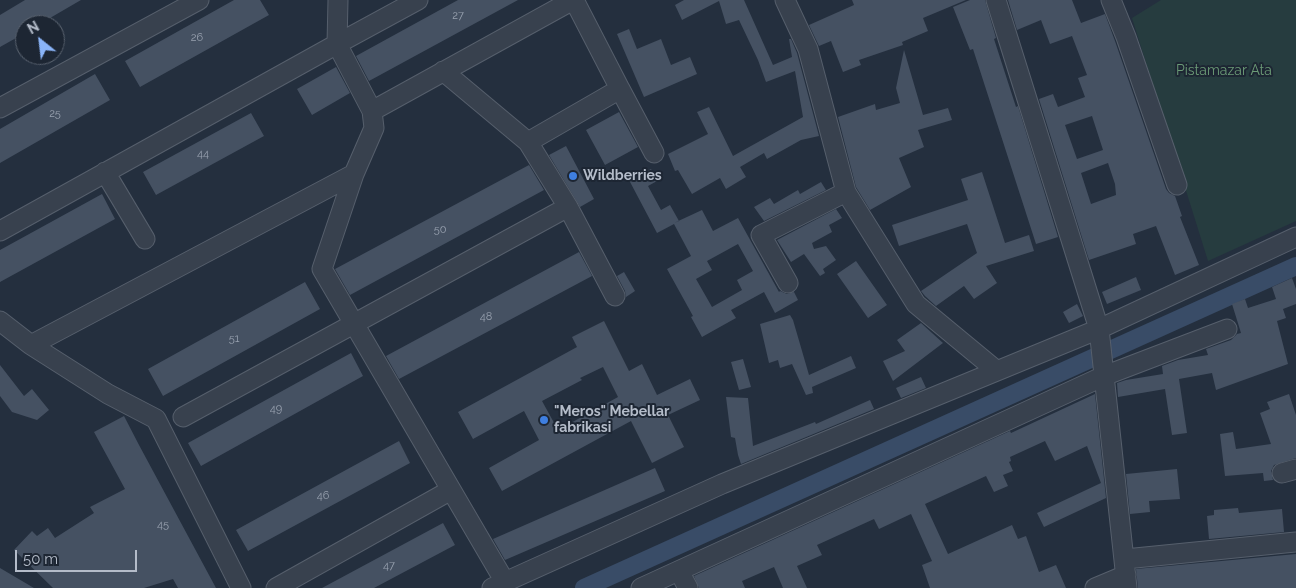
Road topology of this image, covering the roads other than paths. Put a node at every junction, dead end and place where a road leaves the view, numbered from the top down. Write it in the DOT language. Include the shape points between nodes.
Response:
graph roads {
  1 [pos="199,0"];
  2 [pos="338,0"];
  3 [pos="418,0"];
  4 [pos="573,0"];
  5 [pos="785,0"];
  6 [pos="996,0"];
  7 [pos="1111,0"];
  8 [pos="337,44"];
  9 [pos="444,71"];
  10 [pos="620,89"];
  11 [pos="0,108"];
  12 [pos="372,111"];
  13 [pos="528,142"];
  14 [pos="654,153"];
  15 [pos="105,172"];
  16 [pos="354,174"];
  17 [pos="1177,185"];
  18 [pos="846,192"];
  19 [pos="568,207"];
  20 [pos="0,232"];
  21 [pos="1296,237"];
  22 [pos="145,239"];
  23 [pos="788,283"];
  24 [pos="615,296"];
  25 [pos="0,321"];
  26 [pos="354,324"];
  27 [pos="1098,329"];
  28 [pos="1227,329"];
  29 [pos="31,345"];
  30 [pos="997,371"];
  31 [pos="1104,376"];
  32 [pos="183,416"];
  33 [pos="451,490"];
  34 [pos="1296,542"];
  35 [pos="679,571"];
  36 [pos="1126,574"];
  37 [pos="498,585"];
  38 [pos="241,588"];
  39 [pos="276,588"];
  40 [pos="641,588"];
  41 [pos="688,588"];
  42 [pos="1095,588"];
  1 -- 11 [label="street"];
  2 -- 8 [label="street"];
  3 -- 8 [label="street"];
  4 -- 9 [label="street"];
  4 -- 10 [label="street"];
  5 -- 18 [label="street" via="808,49"];
  6 -- 27 [label="street"];
  7 -- 17 [label="street"];
  8 -- 12 [label="street"];
  8 -- 15 [label="street"];
  9 -- 12 [label="street"];
  9 -- 13 [label="street"];
  10 -- 13 [label="street"];
  10 -- 14 [label="street"];
  12 -- 16 [label="street" via="374,128"];
  13 -- 19 [label="street"];
  15 -- 20 [label="street"];
  15 -- 22 [label="street"];
  16 -- 26 [label="street" via="322,269"];
  16 -- 29 [label="street"];
  18 -- 23 [label="street" via="761,235"];
  18 -- 30 [label="street" via="916,304"];
  19 -- 24 [label="street"];
  19 -- 26 [label="street"];
  21 -- 27 [label="street"];
  25 -- 29 [label="street"];
  26 -- 32 [label="street"];
  26 -- 33 [label="street"];
  27 -- 30 [label="street"];
  27 -- 31 [label="street"];
  28 -- 31 [label="street"];
  29 -- 38 [label="street" via="108,394 156,419"];
  30 -- 37 [label="street" via="722,484"];
  31 -- 35 [label="street"];
  31 -- 36 [label="street"];
  33 -- 37 [label="street"];
  33 -- 39 [label="street"];
  34 -- 36 [label="street"];
  35 -- 40 [label="street"];
  35 -- 41 [label="street"];
  36 -- 42 [label="street"];
}
